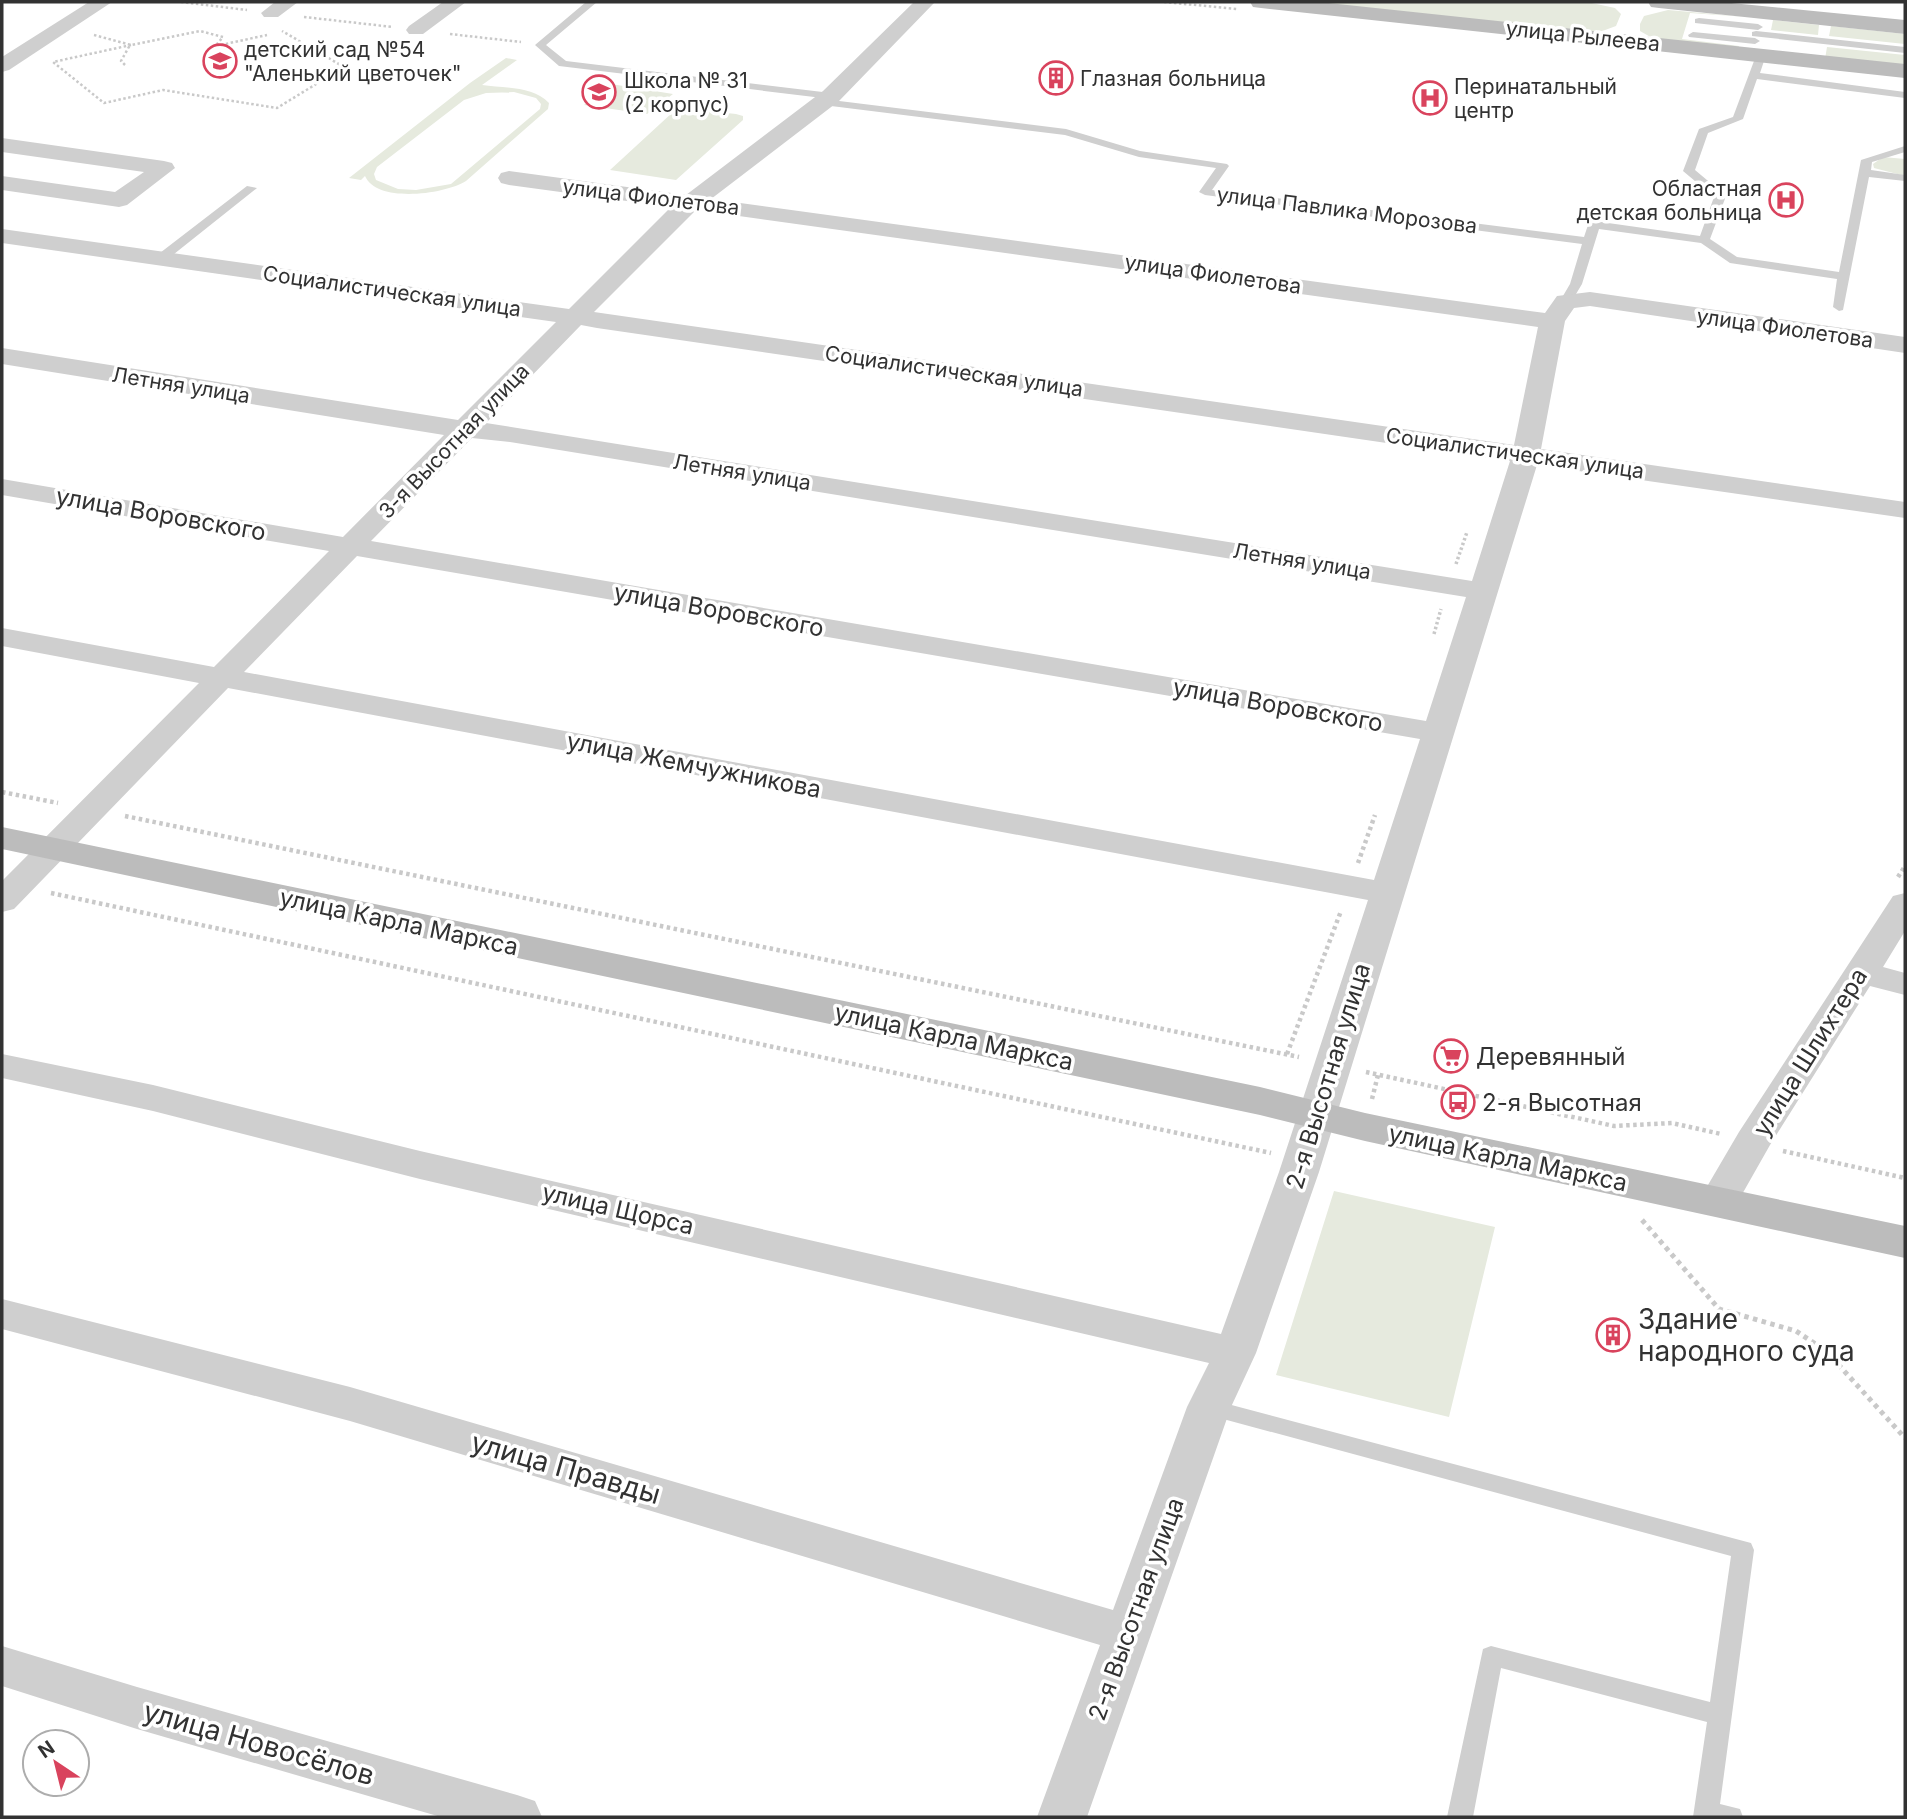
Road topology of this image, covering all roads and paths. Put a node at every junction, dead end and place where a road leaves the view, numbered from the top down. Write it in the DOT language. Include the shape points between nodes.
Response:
graph roads {
  1 [pos="102,2"];
  2 [pos="181,2"];
  3 [pos="456,2"];
  4 [pos="592,2"];
  5 [pos="925,2"];
  6 [pos="1261,2"];
  7 [pos="1642,2"];
  8 [pos="1659,2"];
  9 [pos="280,7"];
  10 [pos="1699,21"];
  11 [pos="66,27"];
  12 [pos="1905,27"];
  13 [pos="416,30"];
  14 [pos="1693,35"];
  15 [pos="1628,41"];
  16 [pos="1757,43"];
  17 [pos="131,45"];
  18 [pos="540,45"];
  19 [pos="1905,50"];
  20 [pos="12,53"];
  21 [pos="125,65"];
  22 [pos="2,66"];
  23 [pos="1905,71"];
  24 [pos="1905,95"];
  25 [pos="827,99"];
  26 [pos="2,145"];
  27 [pos="1905,149"];
  28 [pos="1866,173"];
  29 [pos="509,178"];
  30 [pos="1905,178"];
  31 [pos="2,183"];
  32 [pos="251,188"];
  33 [pos="688,203"];
  34 [pos="2,236"];
  35 [pos="1704,240"];
  36 [pos="1588,241"];
  37 [pos="160,258"];
  38 [pos="1844,276"];
  39 [pos="1839,307"];
  40 [pos="1559,311"];
  41 [pos="575,317"];
  42 [pos="1905,345"];
  43 [pos="2,356"];
  44 [pos="467,429"];
  45 [pos="1525,455"];
  46 [pos="2,487"];
  47 [pos="1905,510"];
  48 [pos="349,547"];
  49 [pos="1481,591"];
  50 [pos="2,637"];
  51 [pos="222,678"];
  52 [pos="1437,732"];
  53 [pos="2,792"];
  54 [pos="93,809"];
  55 [pos="2,838"];
  56 [pos="53,849"];
  57 [pos="1386,893"];
  58 [pos="9,894"];
  59 [pos="1905,904"];
  60 [pos="1860,972"];
  61 [pos="1905,984"];
  62 [pos="1331,1063"];
  63 [pos="2,1066"];
  64 [pos="1315,1115"];
  65 [pos="1754,1141"];
  66 [pos="1303,1159"];
  67 [pos="1905,1178"];
  68 [pos="1718,1202"];
  69 [pos="1642,1220"];
  70 [pos="1905,1242"];
  71 [pos="2,1314"];
  72 [pos="1235,1353"];
  73 [pos="1209,1407"];
  74 [pos="1905,1438"];
  75 [pos="1127,1634"];
  76 [pos="2,1666"];
  77 [pos="1720,1715"];
  78 [pos="1715,1816"];
  79 [pos="517,1817"];
  80 [pos="1062,1817"];
  81 [pos="1460,1817"];
  1 -- 11 [label="street"];
  2 -- 9 [label="path"];
  3 -- 13 [label="street"];
  4 -- 18 [label="lane"];
  5 -- 25 [label="street, 3-я Высотная улица"];
  6 -- 15 [label="main road, улица Рылеева"];
  7 -- 15 [label="main road"];
  8 -- 16 [label="main road, улица Рылеева"];
  9 -- 13 [label="path"];
  10 -- 16 [label="lane"];
  11 -- 17 [label="path"];
  11 -- 20 [label="street"];
  12 -- 16 [label="main road, улица Рылеева"];
  13 -- 18 [label="path"];
  14 -- 16 [label="lane"];
  15 -- 16 [label="main road, улица Рылеева"];
  16 -- 19 [label="lane"];
  16 -- 23 [label="main road, улица Рылеева"];
  16 -- 24 [label="lane"];
  16 -- 35 [label="lane" via="1738,119 1703,131 1689,171 1720,196"];
  17 -- 17 [label="path" via="200,31 223,37 216,46 283,31 344,67 277,108 163,89 104,103 53,62"];
  17 -- 21 [label="path" via="121,61"];
  18 -- 25 [label="lane" via="563,64"];
  20 -- 22 [label="street"];
  25 -- 33 [label="street, 3-я Высотная улица"];
  25 -- 36 [label="lane, улица Павлика Морозова" via="1066,132 1139,154 1223,166 1205,192"];
  26 -- 31 [label="street" via="164,168 119,200"];
  27 -- 28 [label="lane" via="1867,160"];
  28 -- 30 [label="lane"];
  28 -- 38 [label="lane"];
  29 -- 33 [label="street, улица Фиолетова"];
  32 -- 37 [label="lane"];
  33 -- 40 [label="street, улица Фиолетова"];
  33 -- 41 [label="street, 3-я Высотная улица"];
  34 -- 37 [label="street, Социалистическая улица"];
  35 -- 36 [label="lane" via="1594,225"];
  35 -- 38 [label="lane" via="1734,260"];
  36 -- 40 [label="lane" via="1576,284"];
  37 -- 41 [label="street, Социалистическая улица"];
  38 -- 39 [label="lane"];
  40 -- 42 [label="street, улица Фиолетова" via="1590,299"];
  40 -- 45 [label="street, 2-я Высотная улица"];
  41 -- 44 [label="street, 3-я Высотная улица"];
  41 -- 45 [label="street, Социалистическая улица"];
  43 -- 44 [label="street, Летняя улица"];
  44 -- 48 [label="street, 3-я Высотная улица"];
  44 -- 49 [label="street, Летняя улица"];
  45 -- 47 [label="street, Социалистическая улица"];
  45 -- 49 [label="street, 2-я Высотная улица"];
  46 -- 48 [label="street, улица Воровского"];
  48 -- 51 [label="street, 3-я Высотная улица"];
  48 -- 52 [label="street, улица Воровского"];
  49 -- 52 [label="street, 2-я Высотная улица"];
  50 -- 51 [label="street, улица Жемчужникова"];
  51 -- 54 [label="street, 3-я Высотная улица"];
  51 -- 57 [label="street, улица Жемчужникова"];
  52 -- 57 [label="street, 2-я Высотная улица"];
  53 -- 54 [label="path"];
  54 -- 56 [label="street, 3-я Высотная улица"];
  54 -- 62 [label="path"];
  55 -- 56 [label="main road, улица Карла Маркса"];
  56 -- 58 [label="street, 3-я Высотная улица"];
  56 -- 64 [label="main road, улица Карла Маркса"];
  57 -- 62 [label="street, 2-я Высотная улица"];
  58 -- 66 [label="path"];
  59 -- 60 [label="street, улица Шлихтера"];
  60 -- 61 [label="street"];
  60 -- 65 [label="street, улица Шлихтера"];
  62 -- 64 [label="street, 2-я Высотная улица"];
  62 -- 65 [label="path" via="1614,1126 1672,1123"];
  63 -- 72 [label="street, улица Щорса"];
  64 -- 66 [label="street, 2-я Высотная улица"];
  64 -- 68 [label="main road, улица Карла Маркса"];
  65 -- 67 [label="path" via="1799,1156"];
  65 -- 68 [label="street, улица Шлихтера"];
  66 -- 72 [label="street, 2-я Высотная улица"];
  68 -- 70 [label="main road, улица Карла Маркса"];
  69 -- 74 [label="path" via="1719,1309 1796,1331 1826,1351"];
  71 -- 75 [label="street, улица Правды" via="350,1404"];
  72 -- 73 [label="street, 2-я Высотная улица"];
  73 -- 75 [label="street, 2-я Высотная улица"];
  73 -- 77 [label="lane" via="1743,1550"];
  75 -- 80 [label="street, 2-я Высотная улица"];
  76 -- 79 [label="street, улица Новосёлов"];
  77 -- 78 [label="lane"];
  77 -- 81 [label="lane" via="1491,1656"];
}
